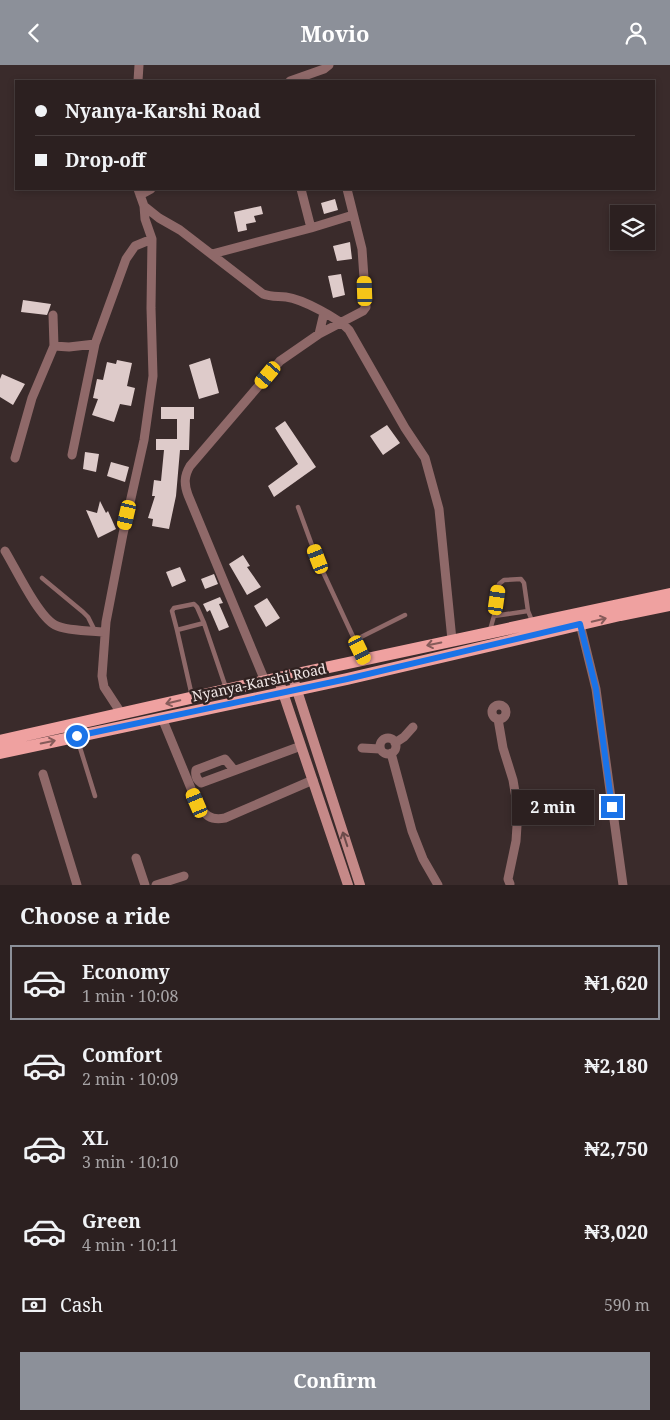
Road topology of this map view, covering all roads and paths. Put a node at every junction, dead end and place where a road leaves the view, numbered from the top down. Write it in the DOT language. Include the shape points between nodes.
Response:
graph roads {
  1 [pos="139,65"];
  2 [pos="329,65"];
  3 [pos="138,80"];
  4 [pos="293,80"];
  5 [pos="301,190"];
  6 [pos="347,190"];
  7 [pos="139,192"];
  8 [pos="144,206"];
  9 [pos="353,215"];
  10 [pos="311,228"];
  11 [pos="152,239"];
  12 [pos="212,254"];
  13 [pos="324,313"];
  14 [pos="53,315"];
  15 [pos="342,322"];
  16 [pos="319,334"];
  17 [pos="95,345"];
  18 [pos="54,347"];
  19 [pos="72,455"];
  20 [pos="15,458"];
  21 [pos="298,507"];
  22 [pos="5,551"];
  23 [pos="42,578"];
  24 [pos="670,594"];
  25 [pos="670,605"];
  26 [pos="405,615"];
  27 [pos="494,616"];
  28 [pos="204,623"];
  29 [pos="527,624"];
  30 [pos="580,624"];
  31 [pos="177,630"];
  32 [pos="95,631"];
  33 [pos="105,632"];
  34 [pos="490,632"];
  35 [pos="355,640"];
  36 [pos="452,640"];
  37 [pos="364,659"];
  38 [pos="292,675"];
  39 [pos="278,678"];
  40 [pos="265,681"];
  41 [pos="227,690"];
  42 [pos="290,691"];
  43 [pos="192,697"];
  44 [pos="121,713"];
  45 [pos="162,718"];
  46 [pos="498,719"];
  47 [pos="413,727"];
  48 [pos="77,736"];
  49 [pos="0,741"];
  50 [pos="395,743"];
  51 [pos="302,746"];
  52 [pos="362,748"];
  53 [pos="380,749"];
  54 [pos="0,753"];
  55 [pos="391,753"];
  56 [pos="234,770"];
  57 [pos="43,774"];
  58 [pos="313,780"];
  59 [pos="95,797"];
  60 [pos="136,858"];
  61 [pos="184,876"];
  62 [pos="78,885"];
  63 [pos="145,885"];
  64 [pos="156,885"];
  65 [pos="348,885"];
  66 [pos="360,885"];
  67 [pos="438,885"];
  68 [pos="509,885"];
  69 [pos="513,885"];
  70 [pos="624,885"];
  1 -- 3 [label="street"];
  2 -- 4 [label="street"];
  5 -- 10 [label="street"];
  6 -- 9 [label="street"];
  7 -- 8 [label="street"];
  8 -- 11 [label="street"];
  8 -- 12 [label="street"];
  9 -- 10 [label="street"];
  9 -- 15 [label="street" via="362,249 366,307"];
  10 -- 12 [label="street"];
  11 -- 17 [label="street" via="135,246 126,259"];
  11 -- 33 [label="street" via="150,308 153,376 144,440"];
  12 -- 13 [label="street" via="263,294 298,300"];
  13 -- 15 [label="street"];
  13 -- 16 [label="street"];
  14 -- 18 [label="street"];
  15 -- 16 [label="street"];
  15 -- 36 [label="street" via="425,458 439,509"];
  16 -- 40 [label="street" via="280,361 190,466 184,479"];
  17 -- 18 [label="street"];
  17 -- 19 [label="street"];
  18 -- 20 [label="street" via="32,398"];
  21 -- 35 [label="lane"];
  22 -- 32 [label="street" via="47,620 56,626"];
  23 -- 32 [label="lane" via="84,612"];
  24 -- 29 [label="main road, Nyanya-Karshi Road"];
  30 -- 25 [label="main road, Nyanya-Karshi Road, one-way"];
  26 -- 35 [label="lane"];
  27 -- 29 [label="lane"];
  27 -- 29 [label="lane" via="499,584 504,580 521,579"];
  27 -- 34 [label="lane"];
  28 -- 31 [label="lane"];
  28 -- 31 [label="lane" via="194,604 174,608"];
  28 -- 41 [label="lane"];
  29 -- 30 [label="main road, Nyanya-Karshi Road"];
  29 -- 34 [label="main road, Nyanya-Karshi Road"];
  29 -- 42 [label="main road, Nyanya-Karshi Road"];
  30 -- 70 [label="street" via="596,689"];
  31 -- 43 [label="lane"];
  32 -- 33 [label="street"];
  33 -- 44 [label="street" via="104,687"];
  34 -- 36 [label="main road, Nyanya-Karshi Road"];
  35 -- 37 [label="lane"];
  36 -- 37 [label="main road, Nyanya-Karshi Road, one-way"];
  37 -- 38 [label="main road, Nyanya-Karshi Road"];
  38 -- 39 [label="main road, Nyanya-Karshi Road"];
  38 -- 42 [label="street"];
  39 -- 40 [label="main road, Nyanya-Karshi Road"];
  39 -- 42 [label="street"];
  40 -- 41 [label="main road, Nyanya-Karshi Road"];
  41 -- 43 [label="main road, Nyanya-Karshi Road"];
  42 -- 45 [label="main road, Nyanya-Karshi Road"];
  42 -- 51 [label="street"];
  66 -- 42 [label="street, one-way"];
  43 -- 44 [label="main road, Nyanya-Karshi Road, one-way"];
  44 -- 49 [label="main road, Nyanya-Karshi Road"];
  45 -- 48 [label="main road, Nyanya-Karshi Road"];
  45 -- 58 [label="street" via="197,803 212,819 225,818"];
  46 -- 68 [label="street" via="518,810"];
  47 -- 50 [label="street"];
  54 -- 48 [label="main road, Nyanya-Karshi Road, one-way"];
  48 -- 59 [label="lane"];
  50 -- 53 [label="street" via="385,738"];
  50 -- 55 [label="street"];
  51 -- 56 [label="street"];
  51 -- 58 [label="street"];
  52 -- 53 [label="street"];
  53 -- 55 [label="street" via="386,754"];
  55 -- 67 [label="street" via="412,831"];
  57 -- 62 [label="street"];
  58 -- 65 [label="street"];
  60 -- 63 [label="street"];
  61 -- 64 [label="street"];
  68 -- 69 [label="street"];
}
